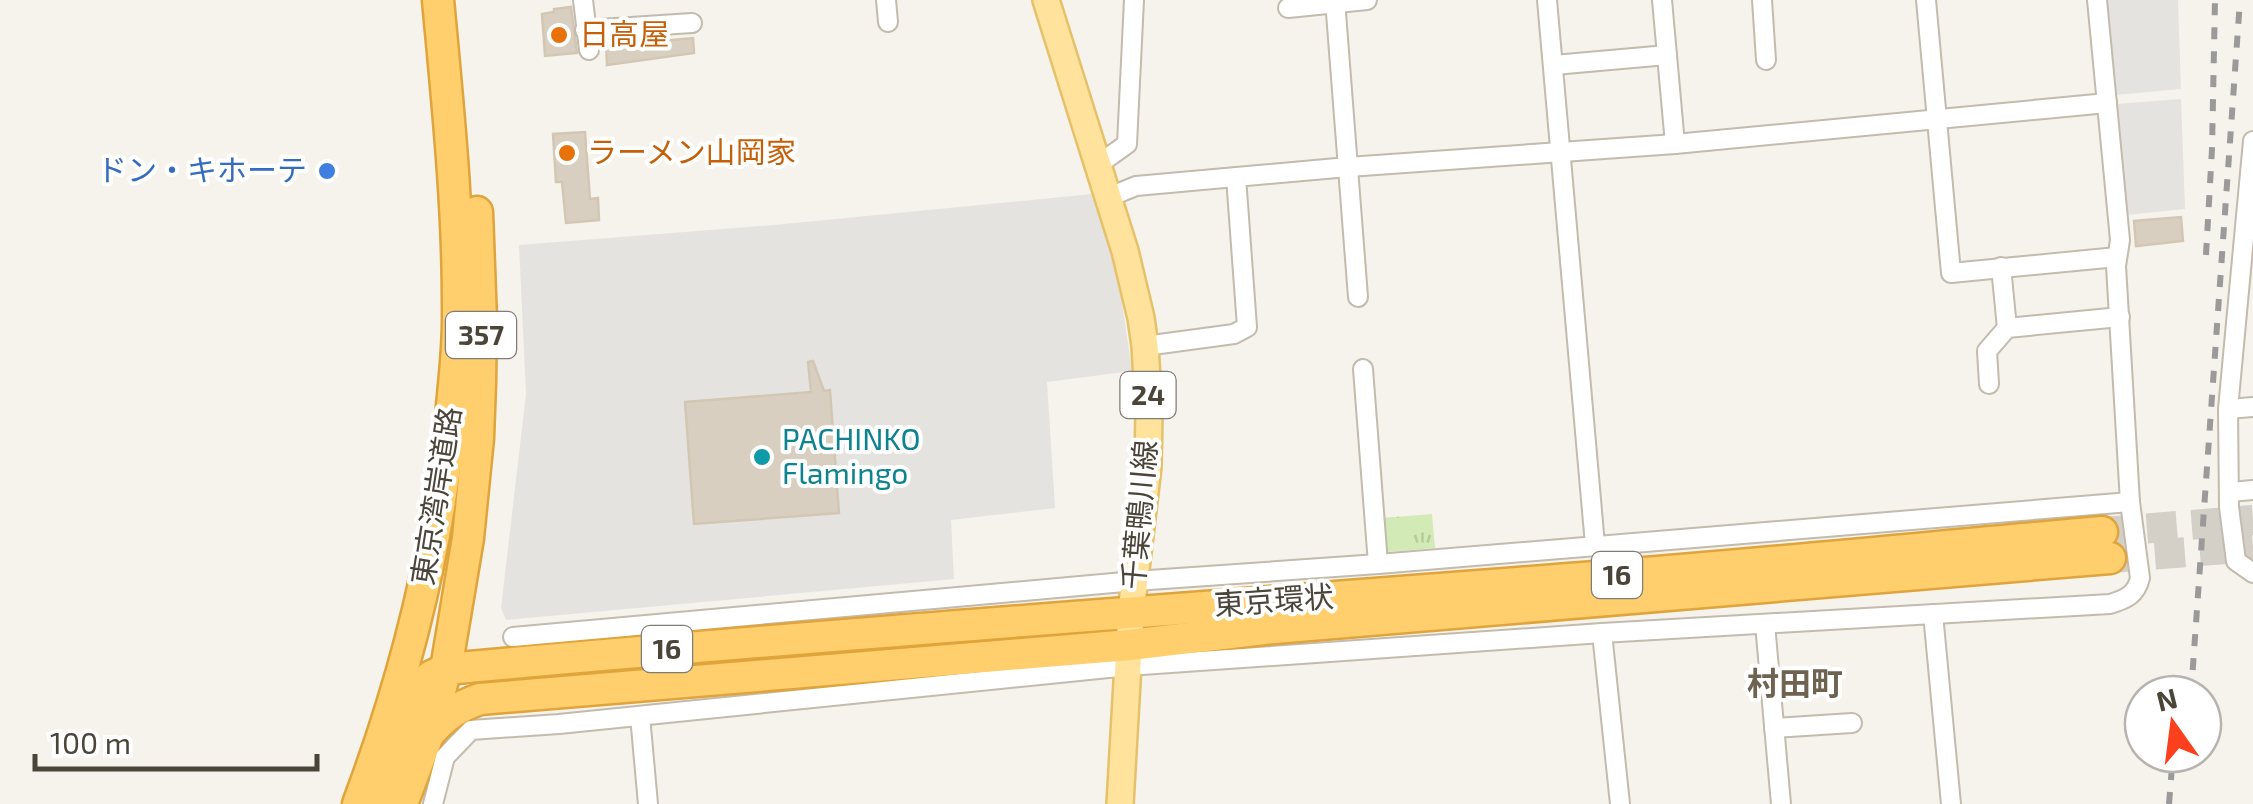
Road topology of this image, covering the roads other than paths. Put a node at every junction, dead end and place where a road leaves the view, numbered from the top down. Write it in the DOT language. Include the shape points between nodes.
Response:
graph roads {
  1 [pos="438,0"];
  2 [pos="459,0"];
  3 [pos="583,0"];
  4 [pos="886,0"];
  5 [pos="1046,0"];
  6 [pos="1134,0"];
  7 [pos="1366,0"];
  8 [pos="1547,0"];
  9 [pos="1662,0"];
  10 [pos="1762,0"];
  11 [pos="1926,0"];
  12 [pos="2098,0"];
  13 [pos="1335,1"];
  14 [pos="1288,8"];
  15 [pos="888,22"];
  16 [pos="692,23"];
  17 [pos="585,30"];
  18 [pos="588,50"];
  19 [pos="1667,55"];
  20 [pos="1766,60"];
  21 [pos="1554,65"];
  22 [pos="2107,103"];
  23 [pos="1936,119"];
  24 [pos="2253,140"];
  25 [pos="1675,144"];
  26 [pos="1561,152"];
  27 [pos="1099,164"];
  28 [pos="1348,167"];
  29 [pos="1236,177"];
  30 [pos="1110,197"];
  31 [pos="2117,257"];
  32 [pos="2001,267"];
  33 [pos="1358,296"];
  34 [pos="2120,318"];
  35 [pos="2007,328"];
  36 [pos="1145,346"];
  37 [pos="1363,369"];
  38 [pos="1989,384"];
  39 [pos="2253,407"];
  40 [pos="2228,409"];
  41 [pos="2253,490"];
  42 [pos="2230,492"];
  43 [pos="2130,502"];
  44 [pos="1595,546"];
  45 [pos="1378,564"];
  46 [pos="2253,573"];
  47 [pos="1133,596"];
  48 [pos="1438,614"];
  49 [pos="1933,614"];
  50 [pos="1765,624"];
  51 [pos="1602,633"];
  52 [pos="513,636"];
  53 [pos="412,637"];
  54 [pos="1440,645"];
  55 [pos="1129,655"];
  56 [pos="441,675"];
  57 [pos="712,678"];
  58 [pos="640,716"];
  59 [pos="1852,723"];
  60 [pos="1774,728"];
  61 [pos="428,735"];
  62 [pos="358,804"];
  63 [pos="380,804"];
  64 [pos="402,804"];
  65 [pos="433,804"];
  66 [pos="648,804"];
  67 [pos="1120,804"];
  68 [pos="1620,804"];
  69 [pos="1781,804"];
  70 [pos="1950,804"];
  1 -- 53 [label="highway, 東京湾岸道路 / 357" via="457,222 458,324 444,475"];
  2 -- 56 [label="highway, 東京湾岸道路 / 357" via="481,352 473,502"];
  3 -- 17 [label="street"];
  4 -- 15 [label="street"];
  5 -- 27 [label="main road, 千葉鴨川線 / 24"];
  6 -- 27 [label="street" via="1127,144"];
  7 -- 13 [label="street"];
  8 -- 21 [label="street"];
  9 -- 19 [label="street"];
  10 -- 20 [label="street"];
  11 -- 23 [label="street"];
  12 -- 22 [label="street"];
  13 -- 14 [label="street"];
  13 -- 28 [label="street"];
  16 -- 17 [label="street"];
  17 -- 18 [label="street"];
  19 -- 21 [label="street"];
  19 -- 25 [label="street"];
  21 -- 26 [label="street"];
  22 -- 23 [label="street"];
  22 -- 31 [label="street"];
  23 -- 25 [label="street"];
  23 -- 32 [label="street" via="1951,273"];
  24 -- 40 [label="street"];
  25 -- 26 [label="street"];
  26 -- 28 [label="street"];
  26 -- 44 [label="street"];
  27 -- 30 [label="main road, 千葉鴨川線 / 24"];
  28 -- 29 [label="street"];
  28 -- 33 [label="street"];
  29 -- 30 [label="street" via="1136,186"];
  29 -- 36 [label="street" via="1247,326 1234,334"];
  30 -- 36 [label="main road, 千葉鴨川線 / 24"];
  31 -- 32 [label="street"];
  31 -- 34 [label="street"];
  32 -- 35 [label="street"];
  34 -- 35 [label="street"];
  34 -- 43 [label="street"];
  35 -- 38 [label="street" via="1987,351"];
  36 -- 47 [label="main road, 千葉鴨川線 / 24" via="1148,467"];
  37 -- 45 [label="street"];
  39 -- 40 [label="street"];
  40 -- 42 [label="street"];
  41 -- 42 [label="street"];
  42 -- 46 [label="street" via="2236,560"];
  43 -- 44 [label="street"];
  43 -- 49 [label="street" via="2140,578 2126,599"];
  44 -- 45 [label="street"];
  45 -- 47 [label="street" via="1219,575"];
  47 -- 48 [label="highway, 東京環状 / 16" via="1599,577 2106,545"];
  47 -- 52 [label="street" via="1064,588"];
  47 -- 55 [label="main road, 千葉鴨川線 / 24"];
  47 -- 56 [label="highway, 東京環状 / 16"];
  48 -- 54 [label="highway"];
  48 -- 55 [label="highway, 東京環状 / 16" via="1274,628"];
  49 -- 50 [label="street"];
  49 -- 70 [label="street"];
  50 -- 51 [label="street"];
  50 -- 60 [label="street"];
  51 -- 54 [label="street"];
  51 -- 68 [label="street"];
  53 -- 56 [label="highway" via="421,662"];
  53 -- 62 [label="highway, 東京湾岸道路 / 357"];
  54 -- 55 [label="street"];
  55 -- 57 [label="highway, 東京環状 / 16"];
  55 -- 58 [label="street" via="1068,671"];
  55 -- 67 [label="main road, 千葉鴨川線 / 24"];
  56 -- 57 [label="highway, 東京環状 / 16" via="465,686 609,673"];
  56 -- 61 [label="highway, 東京湾岸道路 / 357"];
  56 -- 63 [label="highway" via="420,689"];
  57 -- 61 [label="highway, 東京環状 / 16" via="480,698 441,718"];
  58 -- 65 [label="street" via="472,730 445,757"];
  58 -- 66 [label="street"];
  59 -- 60 [label="street"];
  60 -- 69 [label="street"];
  61 -- 64 [label="highway, 東京湾岸道路 / 16"];
}
